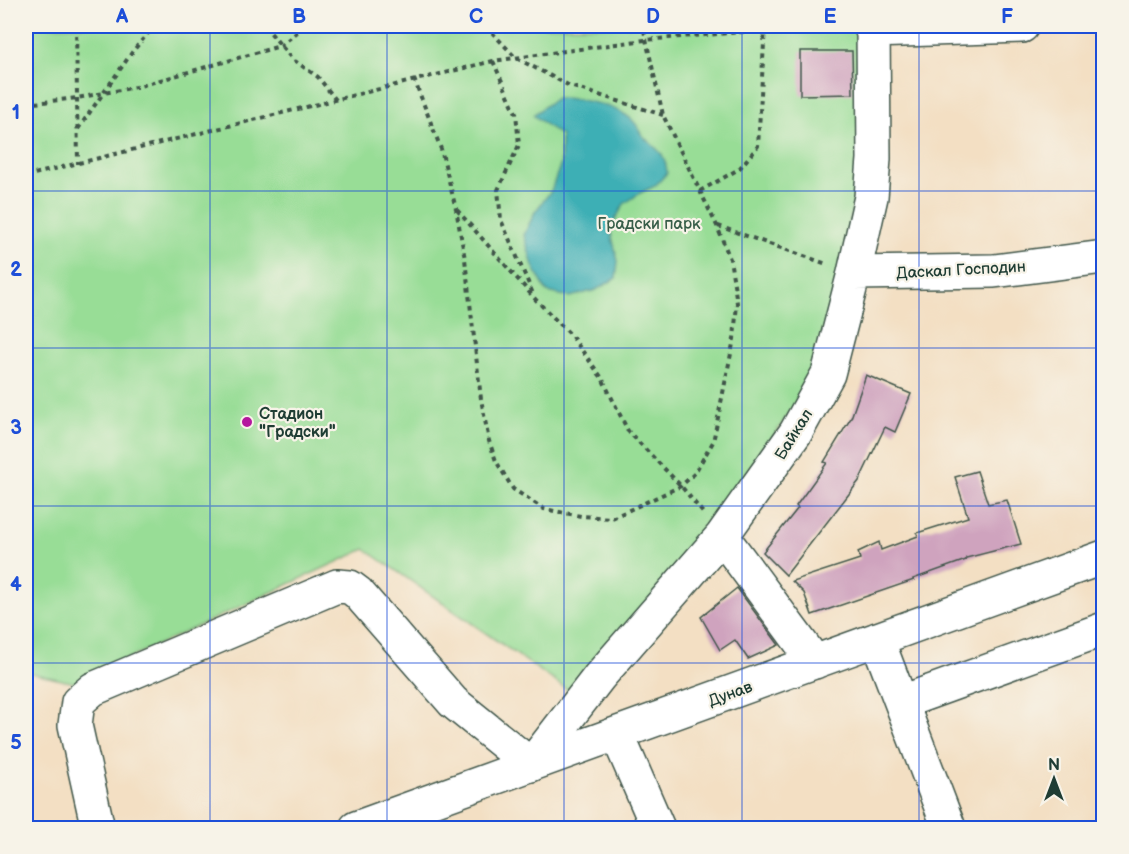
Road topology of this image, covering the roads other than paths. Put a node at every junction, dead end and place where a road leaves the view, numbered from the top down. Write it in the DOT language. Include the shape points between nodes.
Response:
graph roads {
  1 [pos="1022,26"];
  2 [pos="872,28"];
  3 [pos="1104,256"];
  4 [pos="854,273"];
  5 [pos="722,536"];
  6 [pos="1104,557"];
  7 [pos="1104,629"];
  8 [pos="877,639"];
  9 [pos="815,662"];
  10 [pos="902,702"];
  11 [pos="617,734"];
  12 [pos="531,765"];
  13 [pos="98,824"];
  14 [pos="356,828"];
  15 [pos="658,828"];
  16 [pos="949,828"];
  1 -- 2 [label="street"];
  2 -- 4 [label="street, Байкал" via="874,159"];
  3 -- 4 [label="street, Даскал Господин" via="994,271"];
  4 -- 5 [label="street, Байкал" via="828,374 796,432"];
  5 -- 9 [label="street"];
  5 -- 12 [label="street, Байкал" via="599,677"];
  6 -- 8 [label="street, Дунав"];
  7 -- 10 [label="street"];
  8 -- 9 [label="street, Дунав"];
  8 -- 10 [label="street"];
  9 -- 11 [label="street, Дунав"];
  10 -- 16 [label="street"];
  11 -- 12 [label="street, Дунав"];
  11 -- 15 [label="street"];
  12 -- 13 [label="street" via="453,702 358,593 350,587 338,586 93,689 78,702 75,725"];
  12 -- 14 [label="street, Дунав"];
}
